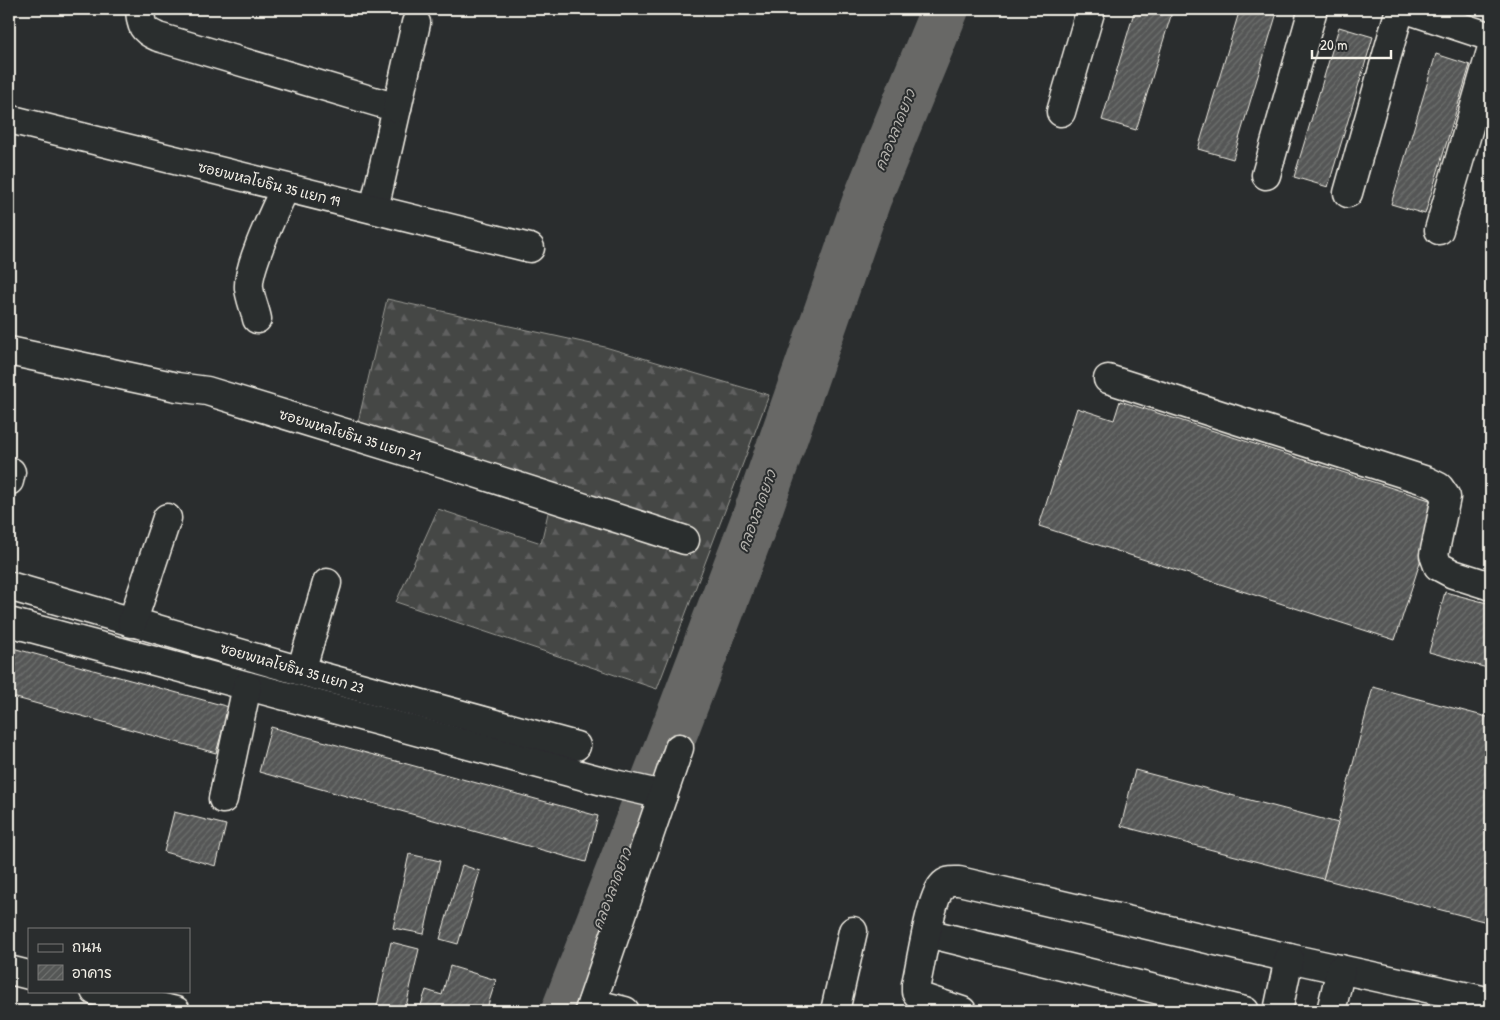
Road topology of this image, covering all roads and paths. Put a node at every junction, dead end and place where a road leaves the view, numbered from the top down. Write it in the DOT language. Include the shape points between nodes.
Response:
graph roads {
  1 [pos="140,9"];
  2 [pos="1091,9"];
  3 [pos="1313,9"];
  4 [pos="1400,9"];
  5 [pos="1406,9"];
  6 [pos="416,23"];
  7 [pos="1491,36"];
  8 [pos="1491,51"];
  9 [pos="397,108"];
  10 [pos="1061,112"];
  11 [pos="9,119"];
  12 [pos="1266,175"];
  13 [pos="284,188"];
  14 [pos="1348,193"];
  15 [pos="374,209"];
  16 [pos="1440,230"];
  17 [pos="530,248"];
  18 [pos="257,319"];
  19 [pos="9,351"];
  20 [pos="1108,379"];
  21 [pos="167,518"];
  22 [pos="686,540"];
  23 [pos="327,583"];
  24 [pos="9,586"];
  25 [pos="1491,586"];
  26 [pos="9,622"];
  27 [pos="132,623"];
  28 [pos="301,670"];
  29 [pos="247,686"];
  30 [pos="576,746"];
  31 [pos="679,748"];
  32 [pos="658,794"];
  33 [pos="223,799"];
  34 [pos="853,931"];
  35 [pos="927,933"];
  36 [pos="1289,958"];
  37 [pos="1341,969"];
  38 [pos="9,970"];
  39 [pos="28,975"];
  40 [pos="100,992"];
  41 [pos="1491,1002"];
  42 [pos="590,1007"];
  43 [pos="176,1011"];
  44 [pos="625,1011"];
  45 [pos="834,1011"];
  46 [pos="962,1011"];
  47 [pos="1245,1011"];
  48 [pos="1278,1011"];
  49 [pos="1331,1011"];
  1 -- 9 [label="street" via="140,22 145,30 158,37"];
  2 -- 10 [label="street"];
  3 -- 12 [label="street"];
  4 -- 14 [label="street"];
  5 -- 7 [label="street"];
  6 -- 9 [label="street"];
  8 -- 16 [label="street"];
  9 -- 15 [label="street"];
  11 -- 13 [label="street, ซอยพหลโยธิน 35 แยก 19"];
  13 -- 15 [label="street, ซอยพหลโยธิน 35 แยก 19"];
  13 -- 18 [label="street" via="250,276 249,289"];
  15 -- 17 [label="street, ซอยพหลโยธิน 35 แยก 19"];
  19 -- 22 [label="street, ซอยพหลโยธิน 35 แยก 21" via="177,388 207,391"];
  20 -- 25 [label="street" via="1439,486 1446,497 1434,555 1438,566"];
  21 -- 27 [label="street"];
  23 -- 28 [label="street"];
  24 -- 27 [label="street, ซอยพหลโยธิน 35 แยก 23"];
  26 -- 29 [label="street"];
  27 -- 28 [label="street, ซอยพหลโยธิน 35 แยก 23"];
  28 -- 30 [label="street, ซอยพหลโยธิน 35 แยก 23"];
  29 -- 32 [label="street"];
  29 -- 33 [label="street"];
  31 -- 32 [label="street"];
  32 -- 42 [label="street"];
  34 -- 45 [label="street"];
  35 -- 36 [label="street" via="941,887 948,881 960,881"];
  35 -- 46 [label="street" via="916,992 920,997"];
  35 -- 47 [label="street"];
  36 -- 37 [label="street"];
  36 -- 48 [label="street"];
  37 -- 41 [label="street"];
  37 -- 49 [label="street"];
  38 -- 39 [label="street"];
  40 -- 43 [label="street"];
  42 -- 44 [label="street"];
}
